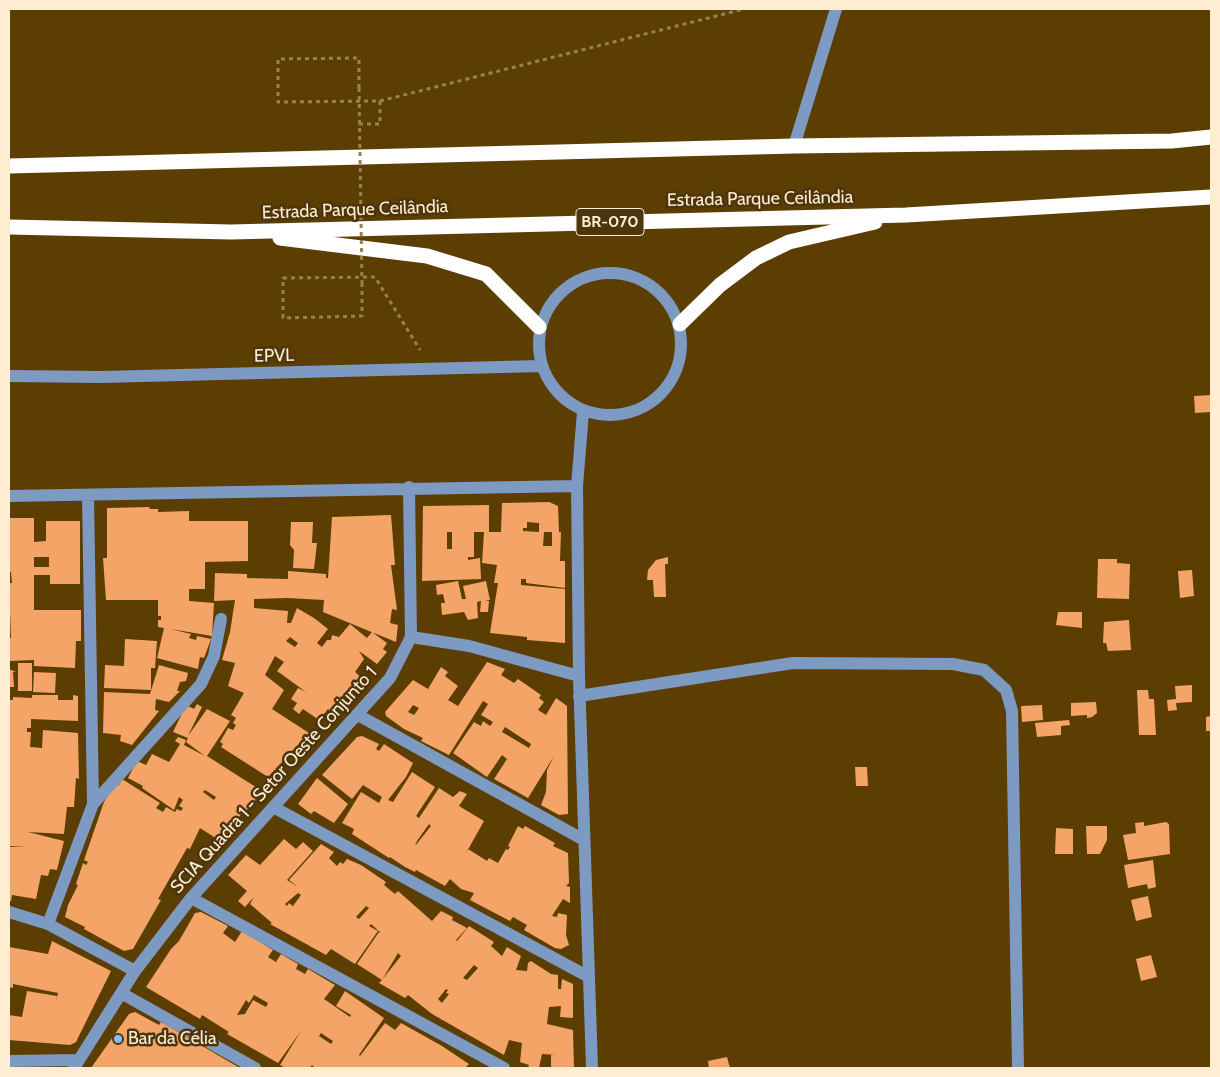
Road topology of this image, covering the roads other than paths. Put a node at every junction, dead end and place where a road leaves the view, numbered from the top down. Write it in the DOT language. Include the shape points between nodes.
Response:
graph roads {
  1 [pos="836,9"];
  2 [pos="1211,137"];
  3 [pos="794,146"];
  4 [pos="9,166"];
  5 [pos="1211,197"];
  6 [pos="906,215"];
  7 [pos="9,228"];
  8 [pos="231,232"];
  9 [pos="680,324"];
  10 [pos="540,327"];
  11 [pos="541,366"];
  12 [pos="9,376"];
  13 [pos="583,412"];
  14 [pos="577,486"];
  15 [pos="409,487"];
  16 [pos="9,496"];
  17 [pos="88,496"];
  18 [pos="221,619"];
  19 [pos="411,637"];
  20 [pos="579,676"];
  21 [pos="580,696"];
  22 [pos="358,715"];
  23 [pos="93,804"];
  24 [pos="273,807"];
  25 [pos="584,840"];
  26 [pos="190,898"];
  27 [pos="9,912"];
  28 [pos="48,924"];
  29 [pos="135,971"];
  30 [pos="589,977"];
  31 [pos="121,993"];
  32 [pos="9,1061"];
  33 [pos="76,1064"];
  34 [pos="255,1068"];
  35 [pos="504,1068"];
  36 [pos="592,1068"];
  37 [pos="1018,1068"];
  1 -- 3 [label="street"];
  2 -- 3 [label="highway" via="1172,141"];
  3 -- 4 [label="highway"];
  5 -- 6 [label="highway, Estrada Parque Ceilândia / BR-070"];
  6 -- 8 [label="highway, Estrada Parque Ceilândia / BR-070"];
  6 -- 9 [label="highway" via="789,242 756,258 720,285"];
  7 -- 8 [label="highway, Estrada Parque Ceilândia / BR-070"];
  8 -- 10 [label="highway" via="427,256 486,274"];
  9 -- 10 [label="street" via="670,303 653,286 609,272 585,276 565,288 549,306"];
  9 -- 13 [label="street" via="679,370 650,406 605,417"];
  10 -- 11 [label="street"];
  11 -- 12 [label="street, EPVL" via="101,377"];
  11 -- 13 [label="street" via="565,401"];
  13 -- 14 [label="street"];
  14 -- 15 [label="street"];
  14 -- 20 [label="street"];
  15 -- 17 [label="street"];
  15 -- 19 [label="street, SCIA Quadra 1 - Setor Oeste Conjunto 1"];
  16 -- 17 [label="street"];
  17 -- 23 [label="street"];
  18 -- 23 [label="street" via="214,656 201,684"];
  19 -- 20 [label="street" via="469,646"];
  19 -- 22 [label="street, SCIA Quadra 1 - Setor Oeste Conjunto 1" via="390,678"];
  20 -- 21 [label="street"];
  21 -- 25 [label="street"];
  21 -- 37 [label="street" via="793,663 954,664 984,670 1006,690 1012,711"];
  22 -- 24 [label="street, SCIA Quadra 1 - Setor Oeste Conjunto 1"];
  22 -- 25 [label="street"];
  23 -- 28 [label="street"];
  24 -- 26 [label="street, SCIA Quadra 1 - Setor Oeste Conjunto 1"];
  24 -- 30 [label="street"];
  25 -- 30 [label="street"];
  26 -- 29 [label="street, SCIA Quadra 1 - Setor Oeste Conjunto 1"];
  26 -- 35 [label="street"];
  27 -- 28 [label="street"];
  28 -- 29 [label="street"];
  29 -- 31 [label="street, SCIA Quadra 1 - Setor Oeste Conjunto 1"];
  30 -- 36 [label="street"];
  31 -- 33 [label="street, SCIA Quadra 1 - Setor Oeste Conjunto 1"];
  31 -- 34 [label="street"];
  32 -- 33 [label="street"];
}
